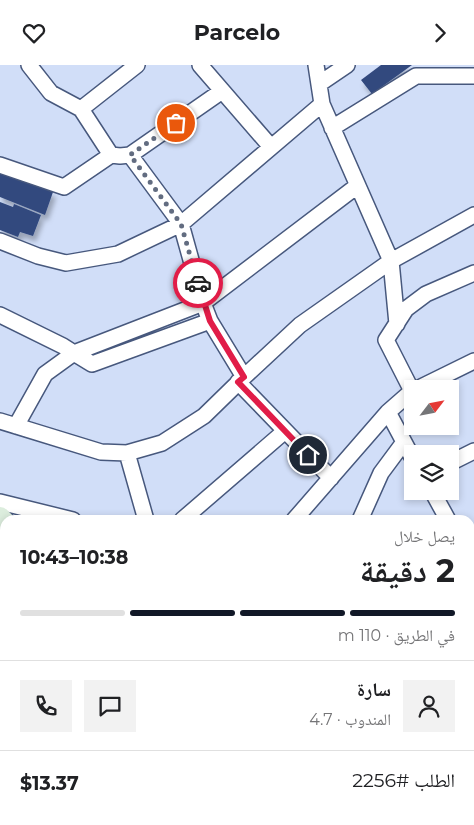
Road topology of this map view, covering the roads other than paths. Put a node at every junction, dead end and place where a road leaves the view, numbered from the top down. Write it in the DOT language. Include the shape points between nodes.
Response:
graph roads {
  1 [pos="29,65"];
  2 [pos="137,65"];
  3 [pos="200,65"];
  4 [pos="316,65"];
  5 [pos="347,65"];
  6 [pos="437,71"];
  7 [pos="474,77"];
  8 [pos="319,84"];
  9 [pos="222,91"];
  10 [pos="322,104"];
  11 [pos="81,109"];
  12 [pos="332,128"];
  13 [pos="271,147"];
  14 [pos="112,155"];
  15 [pos="130,155"];
  16 [pos="0,165"];
  17 [pos="357,185"];
  18 [pos="473,217"];
  19 [pos="181,224"];
  20 [pos="0,241"];
  21 [pos="391,261"];
  22 [pos="474,273"];
  23 [pos="204,303"];
  24 [pos="0,315"];
  25 [pos="210,321"];
  26 [pos="397,323"];
  27 [pos="74,353"];
  28 [pos="474,361"];
  29 [pos="241,380"];
  30 [pos="406,380"];
  31 [pos="435,380"];
  32 [pos="404,398"];
  33 [pos="388,412"];
  34 [pos="0,421"];
  35 [pos="16,426"];
  36 [pos="285,431"];
  37 [pos="404,441"];
  38 [pos="406,445"];
  39 [pos="474,451"];
  40 [pos="127,453"];
  41 [pos="459,458"];
  42 [pos="330,478"];
  43 [pos="437,500"];
  44 [pos="0,502"];
  45 [pos="53,515"];
  46 [pos="145,515"];
  47 [pos="188,515"];
  48 [pos="298,515"];
  49 [pos="362,515"];
  50 [pos="445,515"];
  1 -- 11 [label="street" via="51,93"];
  2 -- 11 [label="street"];
  3 -- 9 [label="street"];
  4 -- 8 [label="street"];
  5 -- 8 [label="street"];
  6 -- 7 [label="street"];
  6 -- 12 [label="street" via="416,76"];
  8 -- 10 [label="street"];
  9 -- 13 [label="street"];
  9 -- 15 [label="street"];
  10 -- 12 [label="street"];
  10 -- 13 [label="street"];
  11 -- 14 [label="street"];
  12 -- 17 [label="street"];
  13 -- 19 [label="street"];
  14 -- 15 [label="street"];
  14 -- 16 [label="street" via="64,187"];
  15 -- 19 [label="street"];
  17 -- 21 [label="street"];
  17 -- 23 [label="street"];
  18 -- 21 [label="street"];
  19 -- 20 [label="street" via="118,254 66,263"];
  19 -- 23 [label="street"];
  21 -- 26 [label="street"];
  21 -- 29 [label="street" via="300,325"];
  22 -- 26 [label="street" via="426,294 406,309"];
  23 -- 25 [label="street"];
  23 -- 27 [label="street"];
  24 -- 27 [label="street"];
  25 -- 27 [label="street" via="92,363"];
  25 -- 29 [label="street"];
  26 -- 30 [label="street" via="386,340"];
  27 -- 35 [label="street" via="44,374"];
  28 -- 31 [label="street"];
  29 -- 36 [label="street"];
  29 -- 40 [label="street" via="204,416 162,443"];
  32 -- 33 [label="street"];
  33 -- 37 [label="street"];
  33 -- 42 [label="street"];
  34 -- 35 [label="street"];
  35 -- 40 [label="street" via="101,452"];
  36 -- 42 [label="street"];
  36 -- 47 [label="street"];
  37 -- 38 [label="street"];
  37 -- 49 [label="street" via="381,473"];
  39 -- 41 [label="street"];
  40 -- 46 [label="street"];
  42 -- 48 [label="street"];
  43 -- 50 [label="street"];
  44 -- 45 [label="street"];
}
